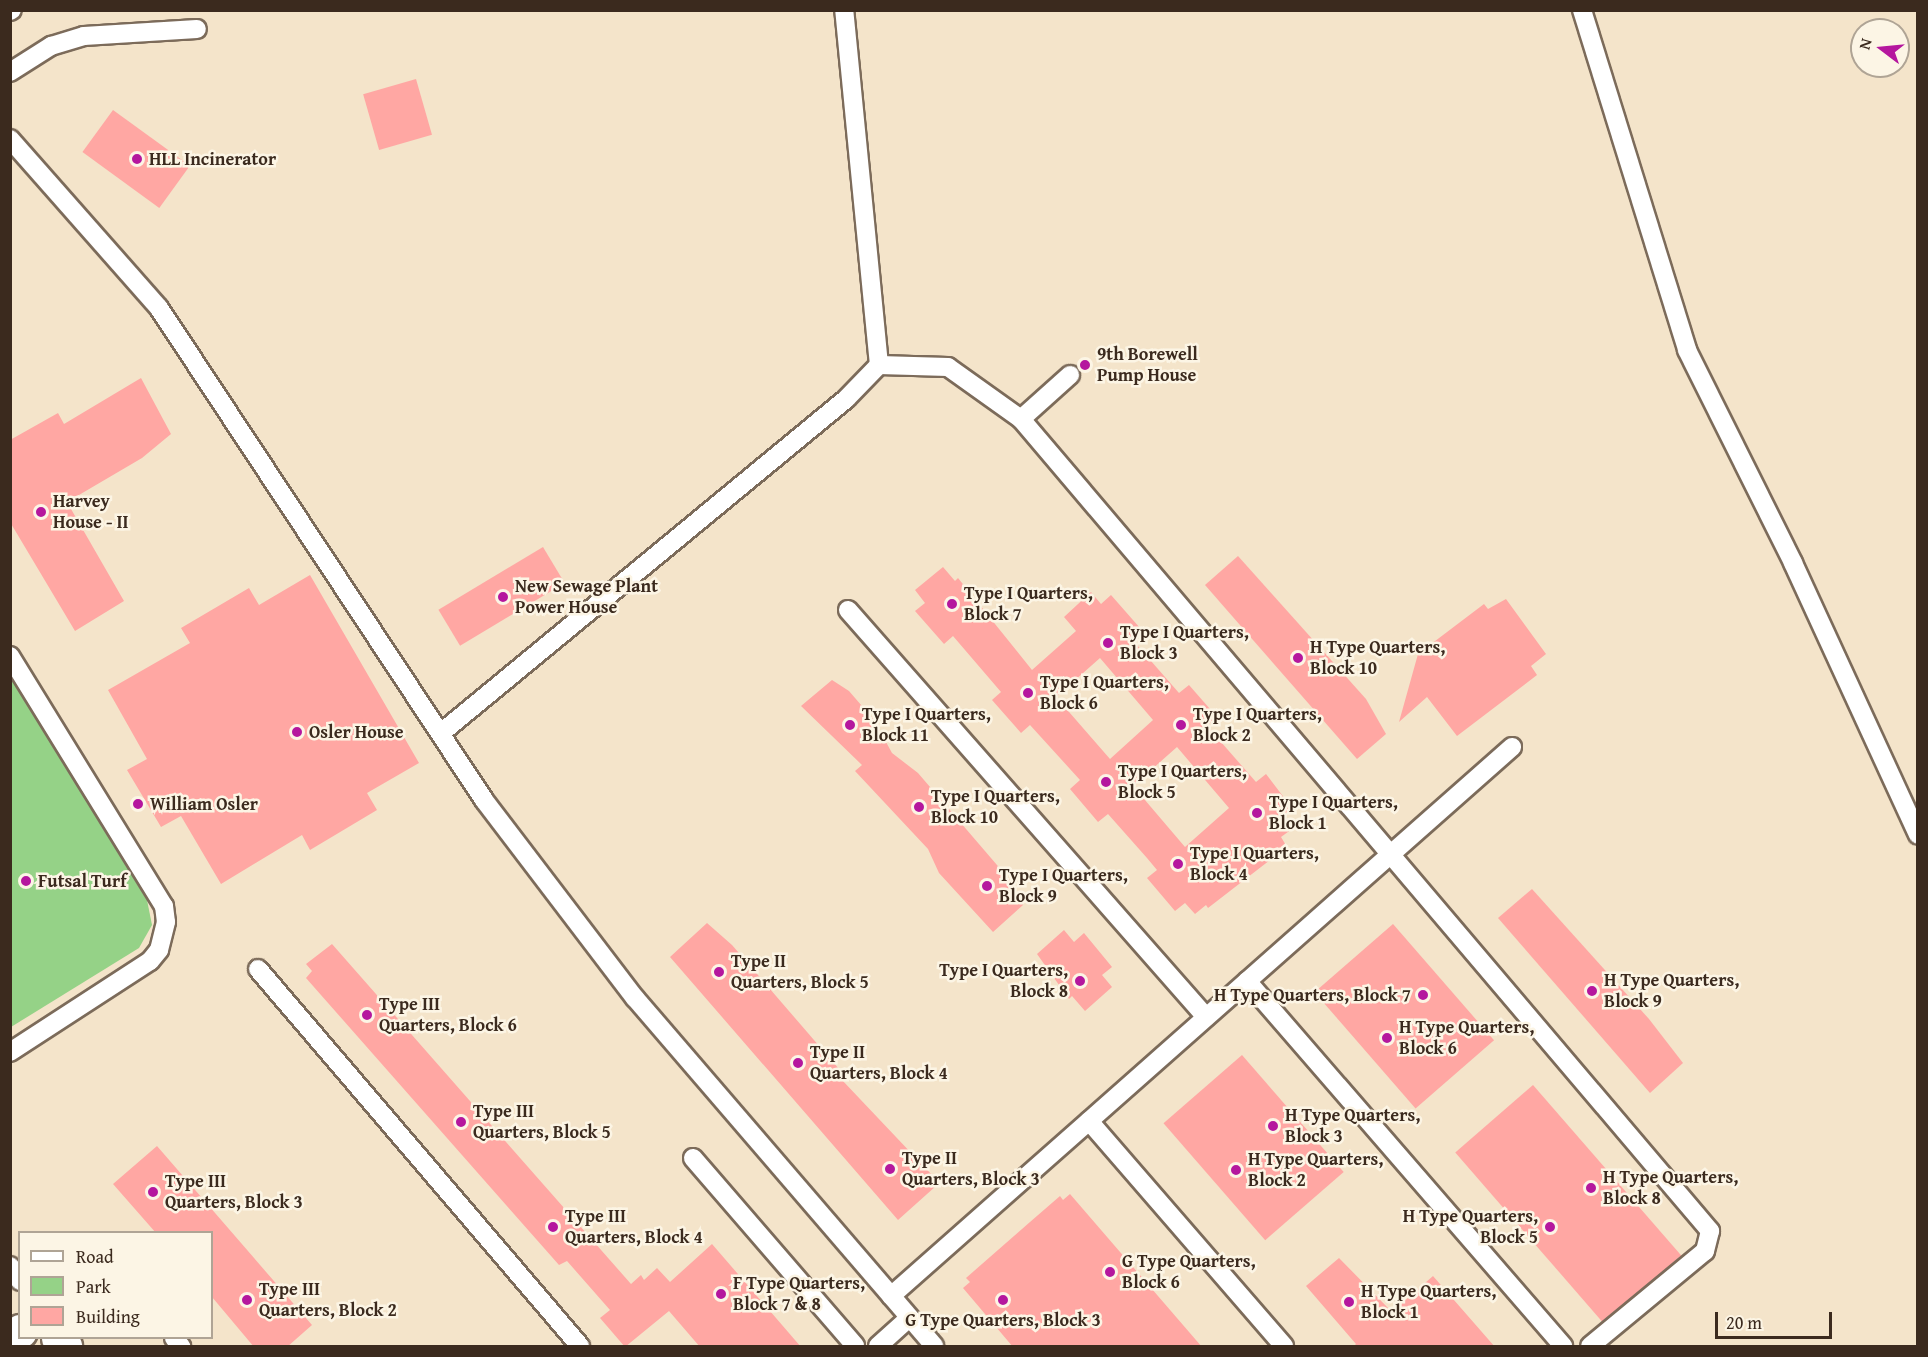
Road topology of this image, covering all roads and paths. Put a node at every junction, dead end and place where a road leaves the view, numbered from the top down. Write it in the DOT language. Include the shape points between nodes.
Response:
graph roads {
  1 [pos="844,10"];
  2 [pos="1582,10"];
  3 [pos="197,29"];
  4 [pos="10,72"];
  5 [pos="10,139"];
  6 [pos="879,365"];
  7 [pos="1070,375"];
  8 [pos="1021,419"];
  9 [pos="848,610"];
  10 [pos="10,656"];
  11 [pos="441,733"];
  12 [pos="1512,747"];
  13 [pos="1917,835"];
  14 [pos="1390,854"];
  15 [pos="258,969"];
  16 [pos="1247,981"];
  17 [pos="1206,1017"];
  18 [pos="10,1052"];
  19 [pos="1089,1121"];
  20 [pos="693,1158"];
  21 [pos="891,1296"];
  22 [pos="909,1318"];
  23 [pos="580,1347"];
  24 [pos="855,1347"];
  25 [pos="878,1347"];
  26 [pos="934,1347"];
  27 [pos="1284,1347"];
  28 [pos="1563,1347"];
  29 [pos="1590,1347"];
  1 -- 6 [label="lane"];
  2 -- 13 [label="lane" via="1687,350 1793,563"];
  3 -- 4 [label="lane" via="84,36 51,46"];
  5 -- 11 [label="lane" via="159,308"];
  6 -- 8 [label="lane" via="948,367"];
  6 -- 11 [label="lane" via="846,399"];
  7 -- 8 [label="lane"];
  8 -- 14 [label="lane"];
  9 -- 17 [label="lane"];
  10 -- 18 [label="lane" via="164,906 166,922 159,950 150,961"];
  11 -- 21 [label="lane" via="484,800 635,998"];
  12 -- 14 [label="lane"];
  14 -- 16 [label="lane"];
  14 -- 29 [label="lane" via="1710,1230 1705,1251"];
  15 -- 23 [label="lane"];
  16 -- 17 [label="lane"];
  16 -- 28 [label="lane"];
  17 -- 19 [label="lane"];
  19 -- 21 [label="lane"];
  19 -- 27 [label="lane"];
  20 -- 24 [label="lane"];
  21 -- 22 [label="lane"];
  22 -- 25 [label="lane"];
  22 -- 26 [label="lane"];
}
